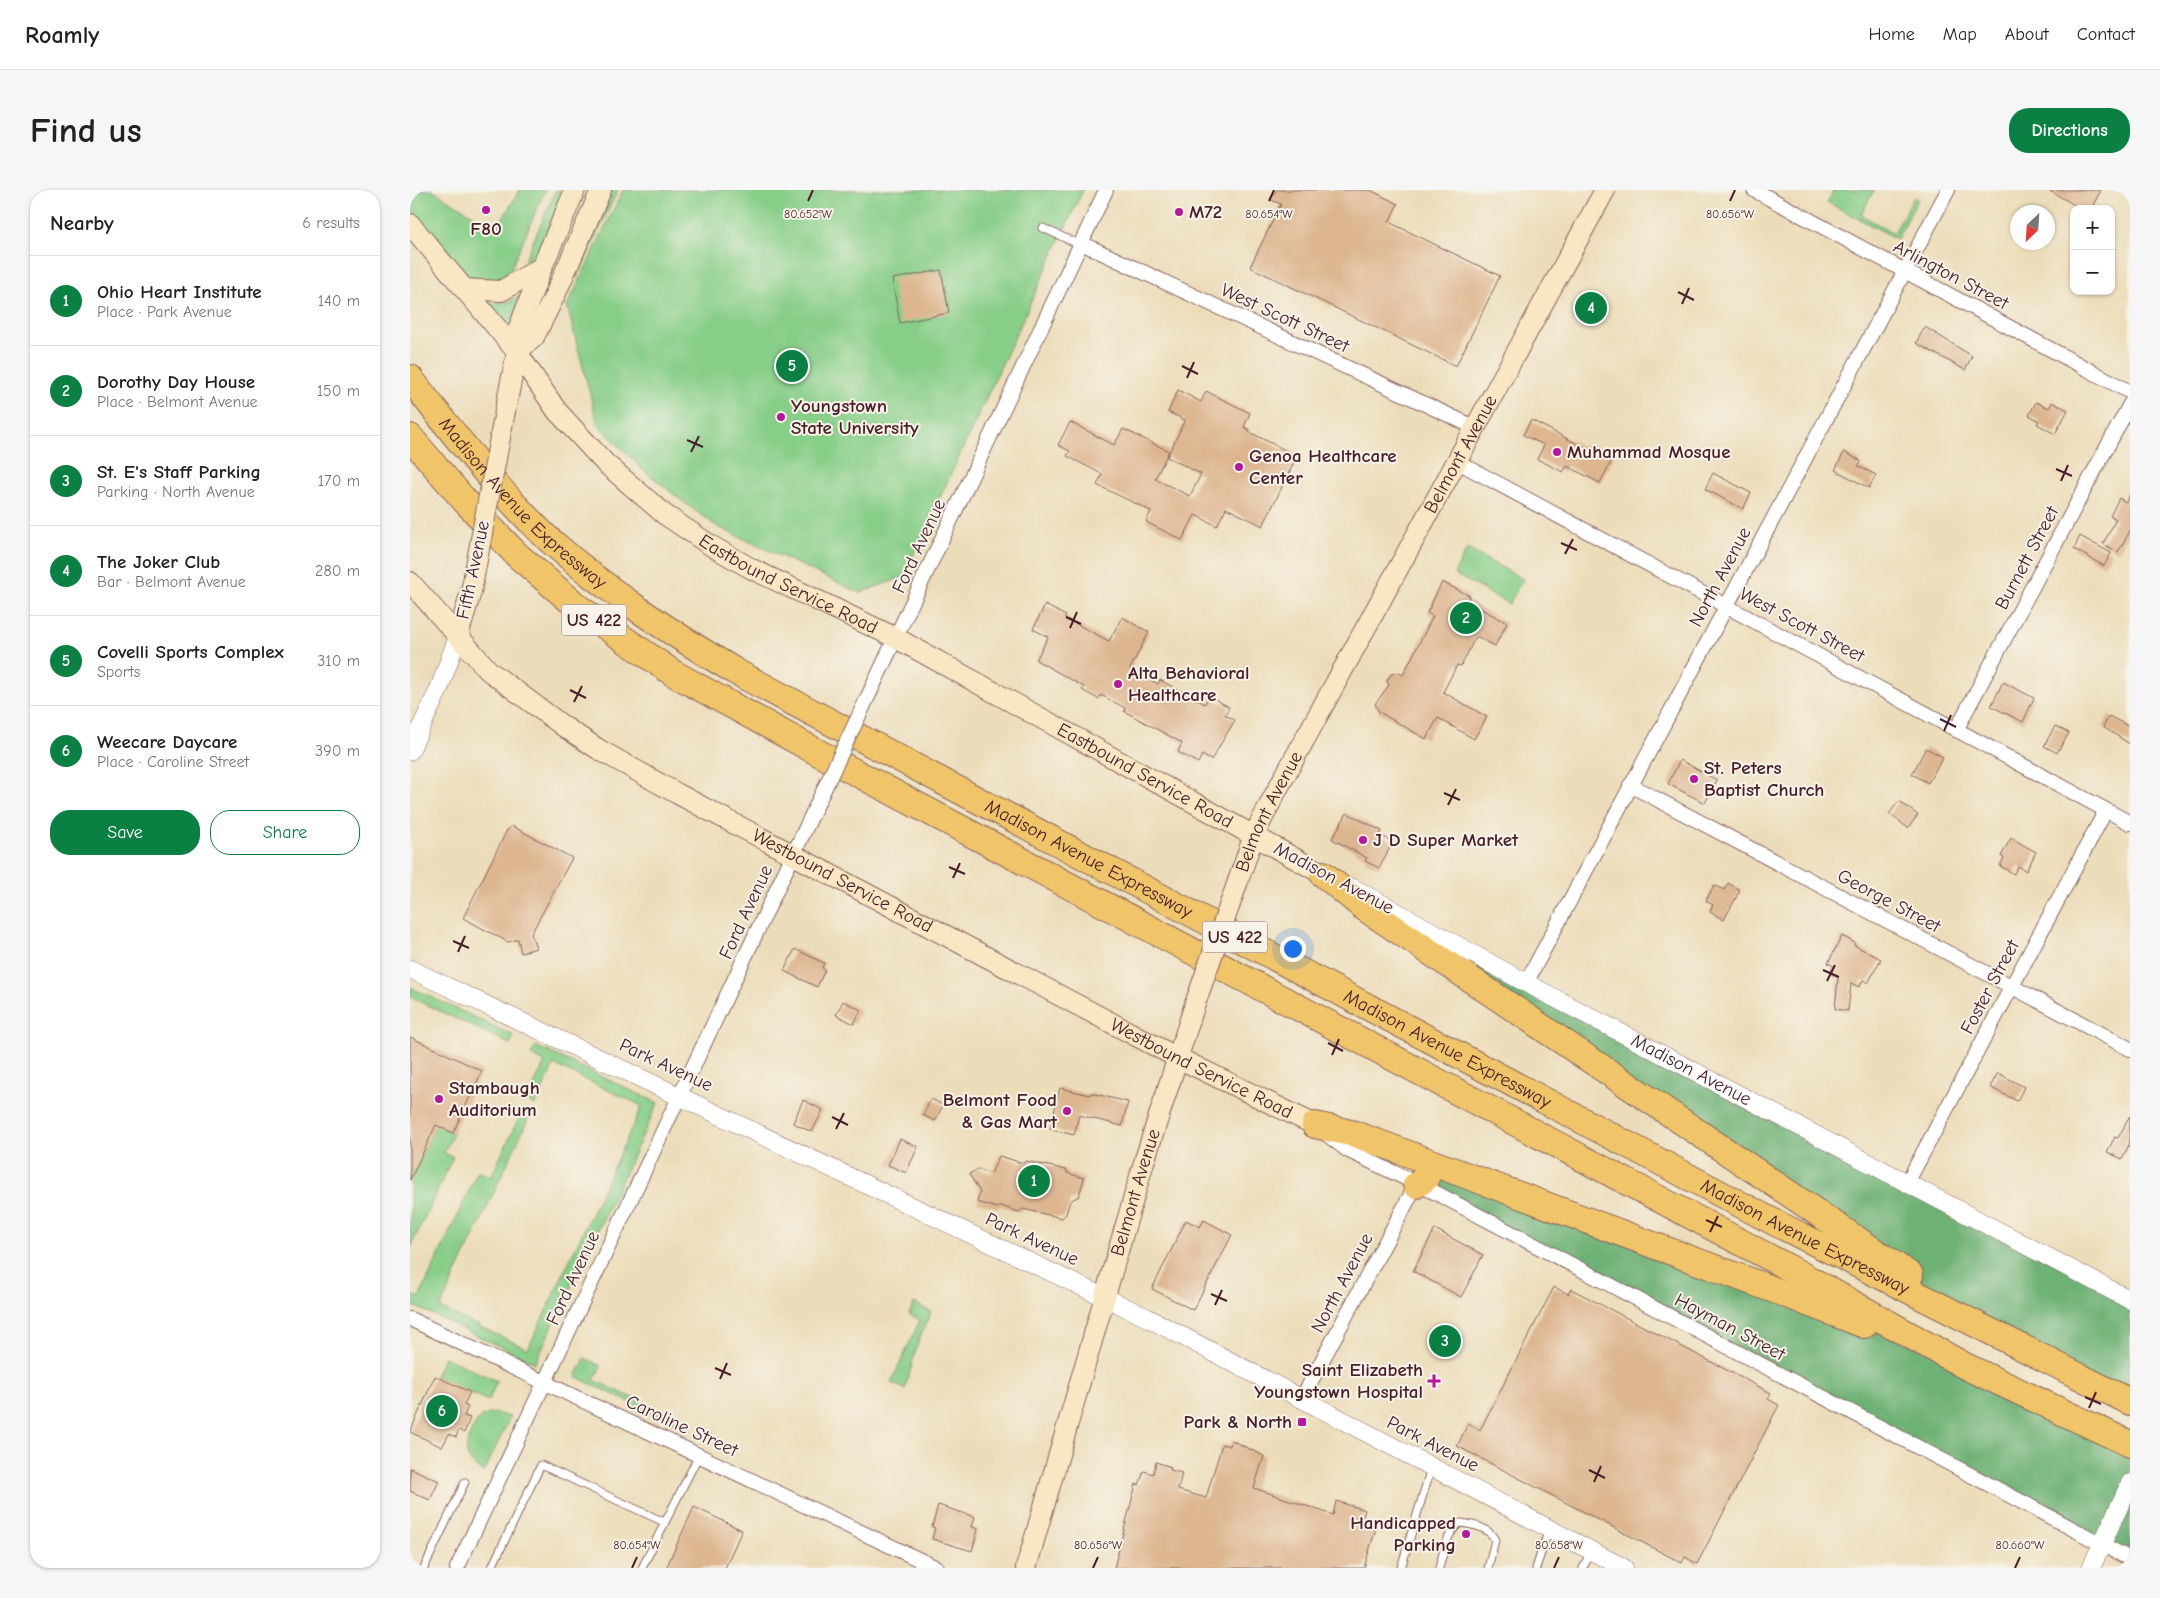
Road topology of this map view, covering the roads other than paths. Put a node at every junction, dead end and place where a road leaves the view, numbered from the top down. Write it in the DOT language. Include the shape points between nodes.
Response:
graph roads {
  1 [pos="575,190"];
  2 [pos="601,190"];
  3 [pos="1106,190"];
  4 [pos="1754,190"];
  5 [pos="1948,190"];
  6 [pos="1599,192"];
  7 [pos="410,224"];
  8 [pos="1043,228"];
  9 [pos="1080,244"];
  10 [pos="542,266"];
  11 [pos="1905,271"];
  12 [pos="464,289"];
  13 [pos="517,352"];
  14 [pos="410,378"];
  15 [pos="2130,392"];
  16 [pos="2130,404"];
  17 [pos="1474,427"];
  18 [pos="410,437"];
  19 [pos="1456,461"];
  20 [pos="410,582"];
  21 [pos="1726,606"];
  22 [pos="458,636"];
  23 [pos="896,638"];
  24 [pos="1956,730"];
  25 [pos="410,751"];
  26 [pos="1630,785"];
  27 [pos="2106,810"];
  28 [pos="2130,823"];
  29 [pos="1254,835"];
  30 [pos="794,854"];
  31 [pos="1323,874"];
  32 [pos="410,969"];
  33 [pos="1526,983"];
  34 [pos="2011,986"];
  35 [pos="2130,1049"];
  36 [pos="1176,1057"];
  37 [pos="680,1095"];
  38 [pos="1315,1125"];
  39 [pos="1424,1174"];
  40 [pos="1907,1183"];
  41 [pos="1105,1298"];
  42 [pos="2130,1300"];
  43 [pos="410,1319"];
  44 [pos="2006,1339"];
  45 [pos="1965,1366"];
  46 [pos="544,1382"];
  47 [pos="1301,1400"];
  48 [pos="2130,1402"];
  49 [pos="2130,1444"];
  50 [pos="699,1455"];
  51 [pos="1432,1468"];
  52 [pos="464,1482"];
  53 [pos="2130,1484"];
  54 [pos="664,1522"];
  55 [pos="1549,1529"];
  56 [pos="2102,1545"];
  57 [pos="1597,1556"];
  58 [pos="2130,1559"];
  59 [pos="424,1568"];
  60 [pos="457,1568"];
  61 [pos="494,1568"];
  62 [pos="642,1568"];
  63 [pos="937,1568"];
  64 [pos="1026,1568"];
  65 [pos="1401,1568"];
  66 [pos="1439,1568"];
  67 [pos="1488,1568"];
  68 [pos="1536,1568"];
  69 [pos="1583,1568"];
  70 [pos="1624,1568"];
  71 [pos="2091,1568"];
  1 -- 10 [label="main road, Fifth Avenue"];
  2 -- 13 [label="main road" via="534,336"];
  3 -- 9 [label="street, Ford Avenue"];
  4 -- 11 [label="street, Arlington Street"];
  5 -- 11 [label="street, North Avenue"];
  6 -- 17 [label="main road, Belmont Avenue"];
  7 -- 12 [label="main road, Eastbound Service Road"];
  8 -- 9 [label="lane"];
  9 -- 17 [label="street, West Scott Street"];
  9 -- 23 [label="street, Ford Avenue"];
  10 -- 12 [label="main road" via="501,290"];
  10 -- 13 [label="main road, Fifth Avenue" via="518,330"];
  11 -- 15 [label="street, Arlington Street"];
  11 -- 21 [label="street, North Avenue"];
  12 -- 13 [label="main road, Eastbound Service Road"];
  13 -- 22 [label="main road, Fifth Avenue, bridge" via="471,592"];
  13 -- 23 [label="main road, Eastbound Service Road" via="557,411 605,463 664,514 752,568"];
  14 -- 44 [label="highway, Madison Avenue Expressway / US 422" via="470,455 555,545 639,611 738,673 1768,1219"];
  16 -- 24 [label="street, Burnett Street"];
  17 -- 19 [label="main road, Belmont Avenue"];
  18 -- 45 [label="highway, Madison Avenue Expressway / US 422" via="517,555 599,623 673,673 1793,1270"];
  19 -- 21 [label="street, West Scott Street"];
  19 -- 29 [label="main road, Belmont Avenue"];
  20 -- 22 [label="main road, Westbound Service Road"];
  21 -- 24 [label="street, West Scott Street"];
  21 -- 26 [label="street, North Avenue"];
  22 -- 25 [label="street, Fifth Avenue" via="440,689"];
  22 -- 30 [label="main road, Westbound Service Road" via="489,671 570,731 678,794"];
  23 -- 29 [label="main road, Eastbound Service Road"];
  23 -- 30 [label="street, Ford Avenue, bridge"];
  24 -- 27 [label="street, West Scott Street"];
  26 -- 33 [label="street, North Avenue"];
  26 -- 34 [label="street, George Street"];
  27 -- 28 [label="street, West Scott Street"];
  27 -- 34 [label="street, Foster Street"];
  29 -- 31 [label="main road, Madison Avenue"];
  29 -- 36 [label="main road, Belmont Avenue, bridge"];
  30 -- 36 [label="main road, Westbound Service Road"];
  30 -- 37 [label="street, Ford Avenue"];
  31 -- 33 [label="street, Madison Avenue" via="1373,898"];
  31 -- 44 [label="highway" via="1364,907"];
  32 -- 37 [label="street, Park Avenue"];
  33 -- 40 [label="street, Madison Avenue"];
  34 -- 35 [label="street, George Street"];
  34 -- 40 [label="street, Foster Street"];
  36 -- 38 [label="main road, Westbound Service Road"];
  36 -- 41 [label="main road, Belmont Avenue"];
  37 -- 41 [label="street, Park Avenue"];
  37 -- 46 [label="street, Ford Avenue"];
  38 -- 39 [label="highway" via="1355,1134"];
  39 -- 45 [label="highway" via="1782,1293"];
  39 -- 47 [label="street, North Avenue"];
  39 -- 56 [label="street, Hayman Street"];
  40 -- 42 [label="street, Madison Avenue"];
  41 -- 47 [label="street, Park Avenue"];
  41 -- 64 [label="main road, Belmont Avenue"];
  43 -- 46 [label="street, Caroline Street"];
  44 -- 48 [label="highway, Madison Avenue Expressway / US 422"];
  45 -- 49 [label="highway, Madison Avenue Expressway / US 422"];
  46 -- 50 [label="street, Caroline Street"];
  46 -- 60 [label="street, Ford Avenue"];
  47 -- 51 [label="street, Park Avenue"];
  50 -- 54 [label="lane"];
  50 -- 63 [label="street, Caroline Street"];
  51 -- 55 [label="street, Park Avenue"];
  51 -- 65 [label="lane"];
  52 -- 59 [label="lane"];
  53 -- 56 [label="street"];
  54 -- 61 [label="lane" via="541,1464"];
  54 -- 62 [label="lane"];
  55 -- 57 [label="street, Park Avenue"];
  55 -- 68 [label="lane"];
  56 -- 58 [label="street, Hayman Street"];
  56 -- 71 [label="street"];
  57 -- 69 [label="lane"];
  57 -- 70 [label="street, Park Avenue"];
  66 -- 67 [label="lane" via="1448,1537 1460,1523 1492,1534 1495,1540"];
}
